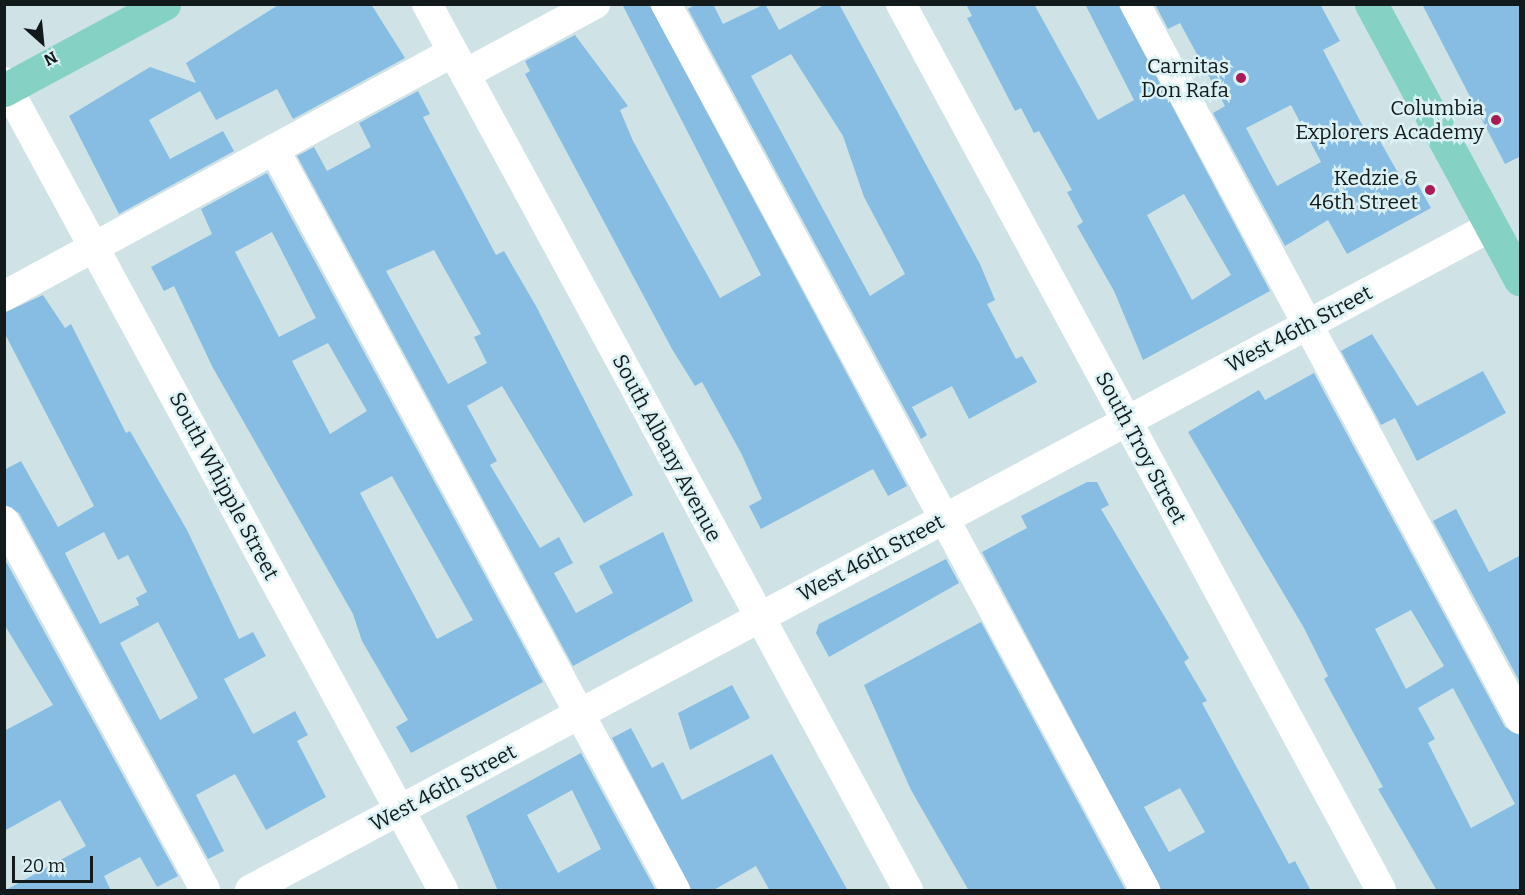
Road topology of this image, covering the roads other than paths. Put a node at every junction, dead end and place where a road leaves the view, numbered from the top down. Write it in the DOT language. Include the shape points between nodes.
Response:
graph roads {
  1 [pos="164,4"];
  2 [pos="427,4"];
  3 [pos="595,4"];
  4 [pos="666,4"];
  5 [pos="901,4"];
  6 [pos="1135,4"];
  7 [pos="1371,4"];
  8 [pos="459,63"];
  9 [pos="6,87"];
  10 [pos="274,149"];
  11 [pos="1492,226"];
  12 [pos="95,246"];
  13 [pos="1521,279"];
  14 [pos="4,296"];
  15 [pos="1308,325"];
  16 [pos="1127,421"];
  17 [pos="944,519"];
  18 [pos="4,521"];
  19 [pos="760,618"];
  20 [pos="579,714"];
  21 [pos="1521,719"];
  22 [pos="400,810"];
  23 [pos="205,891"];
  24 [pos="250,891"];
  25 [pos="443,891"];
  26 [pos="675,891"];
  27 [pos="908,891"];
  28 [pos="1145,891"];
  29 [pos="1381,891"];
  1 -- 9 [label="main road"];
  2 -- 8 [label="street, South Albany Avenue"];
  3 -- 8 [label="street"];
  4 -- 17 [label="street"];
  5 -- 16 [label="street, South Troy Street"];
  6 -- 15 [label="street"];
  7 -- 11 [label="main road"];
  8 -- 10 [label="street"];
  8 -- 19 [label="street, South Albany Avenue"];
  9 -- 12 [label="street, South Whipple Street"];
  10 -- 12 [label="street"];
  10 -- 20 [label="street"];
  11 -- 13 [label="main road"];
  11 -- 15 [label="street, West 46th Street"];
  12 -- 14 [label="street"];
  12 -- 22 [label="street, South Whipple Street"];
  15 -- 16 [label="street, West 46th Street"];
  15 -- 21 [label="street"];
  16 -- 17 [label="street, West 46th Street"];
  16 -- 29 [label="street, South Troy Street"];
  17 -- 19 [label="street, West 46th Street"];
  17 -- 28 [label="street"];
  18 -- 23 [label="street"];
  19 -- 20 [label="street, West 46th Street"];
  19 -- 27 [label="street, South Albany Avenue"];
  20 -- 22 [label="street, West 46th Street"];
  20 -- 26 [label="street"];
  22 -- 24 [label="street, West 46th Street"];
  22 -- 25 [label="street, South Whipple Street"];
}
